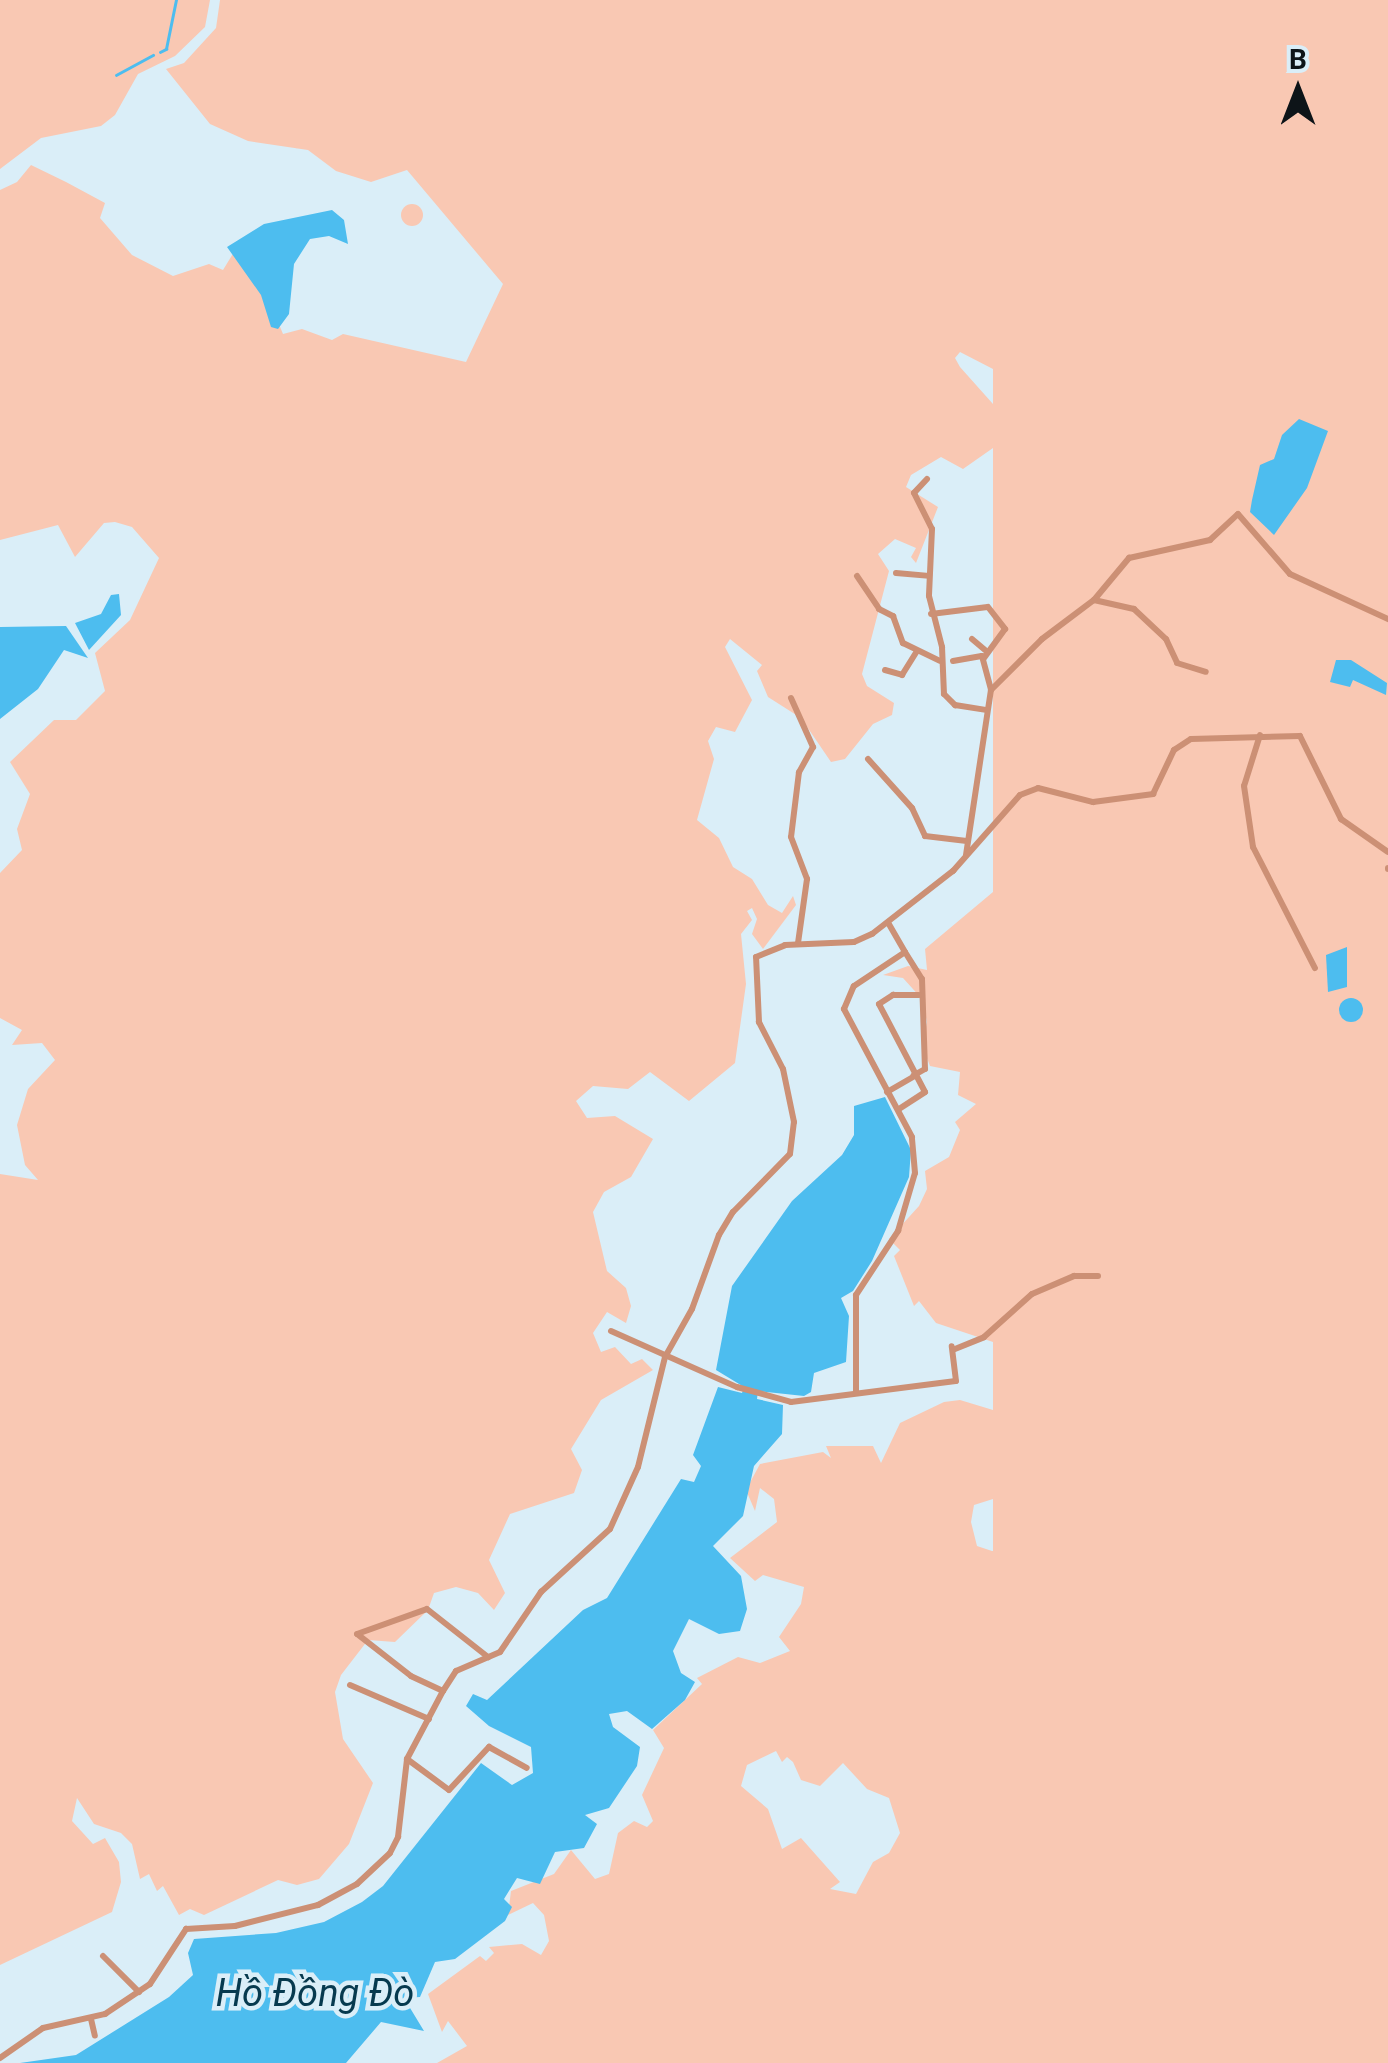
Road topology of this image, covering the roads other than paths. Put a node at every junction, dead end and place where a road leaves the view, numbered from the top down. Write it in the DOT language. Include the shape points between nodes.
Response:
graph roads {
  1 [pos="927,478"];
  2 [pos="896,574"];
  3 [pos="857,576"];
  4 [pos="929,576"];
  5 [pos="1094,600"];
  6 [pos="931,614"];
  7 [pos="1388,619"];
  8 [pos="972,639"];
  9 [pos="917,651"];
  10 [pos="985,654"];
  11 [pos="952,660"];
  12 [pos="940,661"];
  13 [pos="885,670"];
  14 [pos="1206,672"];
  15 [pos="991,690"];
  16 [pos="791,698"];
  17 [pos="986,710"];
  18 [pos="1260,735"];
  19 [pos="868,759"];
  20 [pos="967,842"];
  21 [pos="1388,852"];
  22 [pos="966,856"];
  23 [pos="888,923"];
  24 [pos="798,943"];
  25 [pos="905,952"];
  26 [pos="1315,968"];
  27 [pos="919,996"];
  28 [pos="915,1075"];
  29 [pos="887,1092"];
  30 [pos="898,1109"];
  31 [pos="1098,1276"];
  32 [pos="610,1331"];
  33 [pos="665,1357"];
  34 [pos="856,1393"];
  35 [pos="488,1657"];
  36 [pos="350,1685"];
  37 [pos="443,1691"];
  38 [pos="430,1719"];
  39 [pos="407,1759"];
  40 [pos="527,1768"];
  41 [pos="102,1956"];
  42 [pos="139,1992"];
  43 [pos="91,2020"];
  44 [pos="95,2036"];
  45 [pos="2,2056"];
  1 -- 4 [label="street" via="914,493 932,529"];
  2 -- 4 [label="street"];
  3 -- 9 [label="street" via="879,609 893,616 903,643"];
  4 -- 6 [label="street"];
  5 -- 7 [label="street" via="1129,558 1210,540 1238,514 1290,574"];
  5 -- 14 [label="street" via="1134,609 1166,639 1176,663"];
  5 -- 15 [label="street"];
  6 -- 10 [label="street" via="988,607 1005,629"];
  6 -- 12 [label="street"];
  8 -- 10 [label="street"];
  9 -- 12 [label="street"];
  9 -- 13 [label="street" via="902,675"];
  10 -- 11 [label="street"];
  10 -- 15 [label="street"];
  12 -- 17 [label="street" via="945,697"];
  15 -- 17 [label="street"];
  16 -- 24 [label="street" via="813,747 799,772 791,837 807,879"];
  17 -- 20 [label="street"];
  18 -- 21 [label="street" via="1300,736 1341,818"];
  18 -- 22 [label="street" via="1191,738 1178,745 1153,794 1093,802 1038,788 1020,795"];
  18 -- 26 [label="street" via="1244,795 1253,847"];
  19 -- 20 [label="street" via="912,808 925,836"];
  20 -- 22 [label="street"];
  22 -- 23 [label="street"];
  23 -- 24 [label="street" via="854,942"];
  23 -- 25 [label="street"];
  24 -- 33 [label="street" via="755,960 760,1028 783,1068 794,1122 790,1154 728,1218"];
  25 -- 27 [label="street" via="921,973"];
  25 -- 29 [label="street" via="854,986 844,1003"];
  27 -- 28 [label="street" via="925,1070"];
  27 -- 28 [label="street" via="894,995 879,1004"];
  28 -- 29 [label="street"];
  28 -- 30 [label="street" via="925,1094"];
  29 -- 30 [label="street"];
  30 -- 34 [label="street" via="913,1143 914,1182 898,1231 856,1295"];
  31 -- 34 [label="street" via="1074,1276 1032,1294 984,1337 953,1347 956,1381"];
  32 -- 33 [label="street"];
  33 -- 34 [label="street" via="791,1402"];
  33 -- 35 [label="street" via="638,1468 610,1529 541,1592 508,1643"];
  35 -- 37 [label="street" via="456,1671"];
  35 -- 37 [label="street" via="427,1609 357,1634"];
  36 -- 38 [label="street"];
  37 -- 38 [label="street"];
  38 -- 39 [label="street"];
  39 -- 40 [label="street" via="450,1790 489,1747"];
  39 -- 42 [label="street" via="398,1837 376,1868 303,1911 186,1929 160,1975"];
  41 -- 42 [label="street"];
  42 -- 43 [label="street"];
  43 -- 44 [label="street"];
  43 -- 45 [label="street" via="44,2028"];
}
